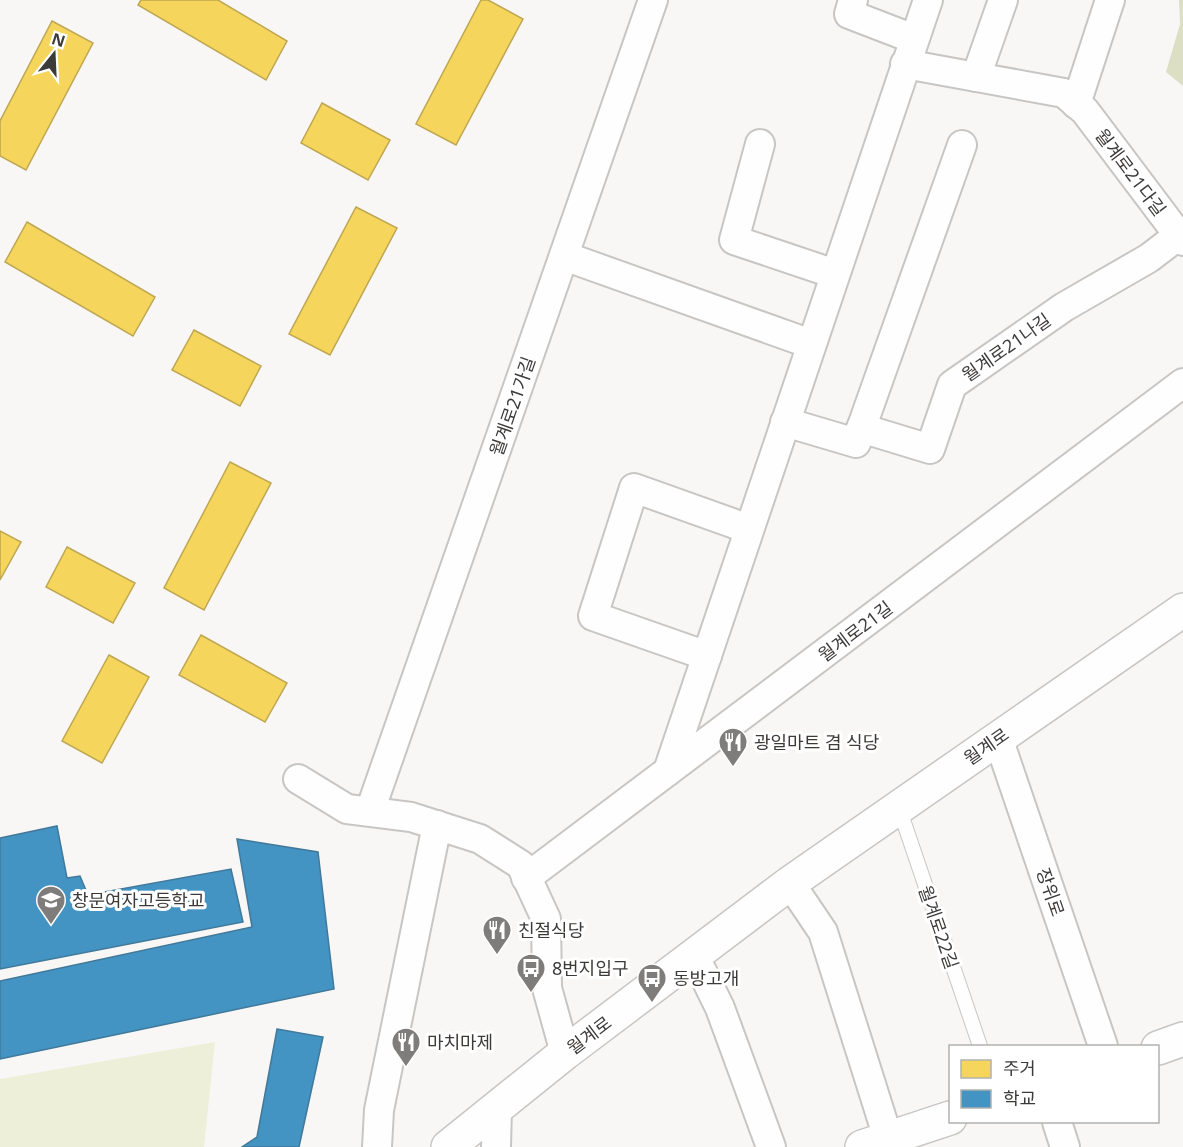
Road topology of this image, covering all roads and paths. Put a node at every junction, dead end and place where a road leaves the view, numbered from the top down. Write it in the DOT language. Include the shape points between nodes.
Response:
graph roads {
  1 [pos="653,0"];
  2 [pos="854,0"];
  3 [pos="928,0"];
  4 [pos="1004,0"];
  5 [pos="1110,0"];
  6 [pos="910,51"];
  7 [pos="976,77"];
  8 [pos="1076,104"];
  9 [pos="760,144"];
  10 [pos="962,145"];
  11 [pos="1181,238"];
  12 [pos="564,256"];
  13 [pos="835,274"];
  14 [pos="811,344"];
  15 [pos="1183,383"];
  16 [pos="785,422"];
  17 [pos="861,428"];
  18 [pos="749,529"];
  19 [pos="1183,610"];
  20 [pos="707,656"];
  21 [pos="998,738"];
  22 [pos="668,771"];
  23 [pos="298,779"];
  24 [pos="899,808"];
  25 [pos="370,812"];
  26 [pos="437,825"];
  27 [pos="526,878"];
  28 [pos="790,883"];
  29 [pos="694,955"];
  30 [pos="1183,1039"];
  31 [pos="979,1045"];
  32 [pos="1102,1045"];
  33 [pos="1159,1048"];
  34 [pos="565,1053"];
  35 [pos="497,1108"];
  36 [pos="949,1119"];
  37 [pos="1057,1123"];
  38 [pos="875,1143"];
  39 [pos="377,1147"];
  40 [pos="448,1147"];
  41 [pos="496,1147"];
  42 [pos="771,1147"];
  43 [pos="1065,1147"];
  1 -- 12 [label="street, 월계로21가길"];
  2 -- 6 [label="street" via="849,14"];
  3 -- 6 [label="street"];
  4 -- 7 [label="street"];
  5 -- 8 [label="street"];
  6 -- 7 [label="street, 월계로21다길"];
  6 -- 13 [label="street"];
  7 -- 8 [label="street, 월계로21다길" via="1064,93"];
  8 -- 11 [label="street, 월계로21다길"];
  9 -- 13 [label="street" via="734,240"];
  10 -- 17 [label="street"];
  11 -- 17 [label="street, 월계로21나길" via="1064,307 952,385 930,449"];
  12 -- 14 [label="street"];
  12 -- 25 [label="street, 월계로21가길"];
  13 -- 14 [label="street"];
  14 -- 16 [label="street"];
  15 -- 22 [label="street, 월계로21길"];
  16 -- 17 [label="street" via="856,443"];
  16 -- 18 [label="street"];
  18 -- 20 [label="street"];
  18 -- 20 [label="street" via="634,488 593,616"];
  19 -- 21 [label="main road, 월계로"];
  20 -- 22 [label="street"];
  21 -- 24 [label="main road, 월계로"];
  21 -- 32 [label="street, 장위로"];
  22 -- 27 [label="street, 월계로21길"];
  23 -- 25 [label="street" via="346,809"];
  24 -- 28 [label="main road, 월계로"];
  24 -- 31 [label="lane, 월계로22길"];
  25 -- 26 [label="street"];
  26 -- 27 [label="street" via="480,839 521,866"];
  26 -- 39 [label="street" via="379,1110"];
  27 -- 34 [label="street" via="546,919 547,988"];
  28 -- 29 [label="main road, 월계로"];
  28 -- 38 [label="street" via="823,932"];
  29 -- 34 [label="main road, 월계로"];
  29 -- 42 [label="street" via="720,1008"];
  30 -- 33 [label="main road"];
  34 -- 35 [label="main road, 월계로"];
  35 -- 40 [label="main road, 월계로"];
  35 -- 41 [label="street"];
  36 -- 38 [label="main road"];
  37 -- 43 [label="street"];
}
